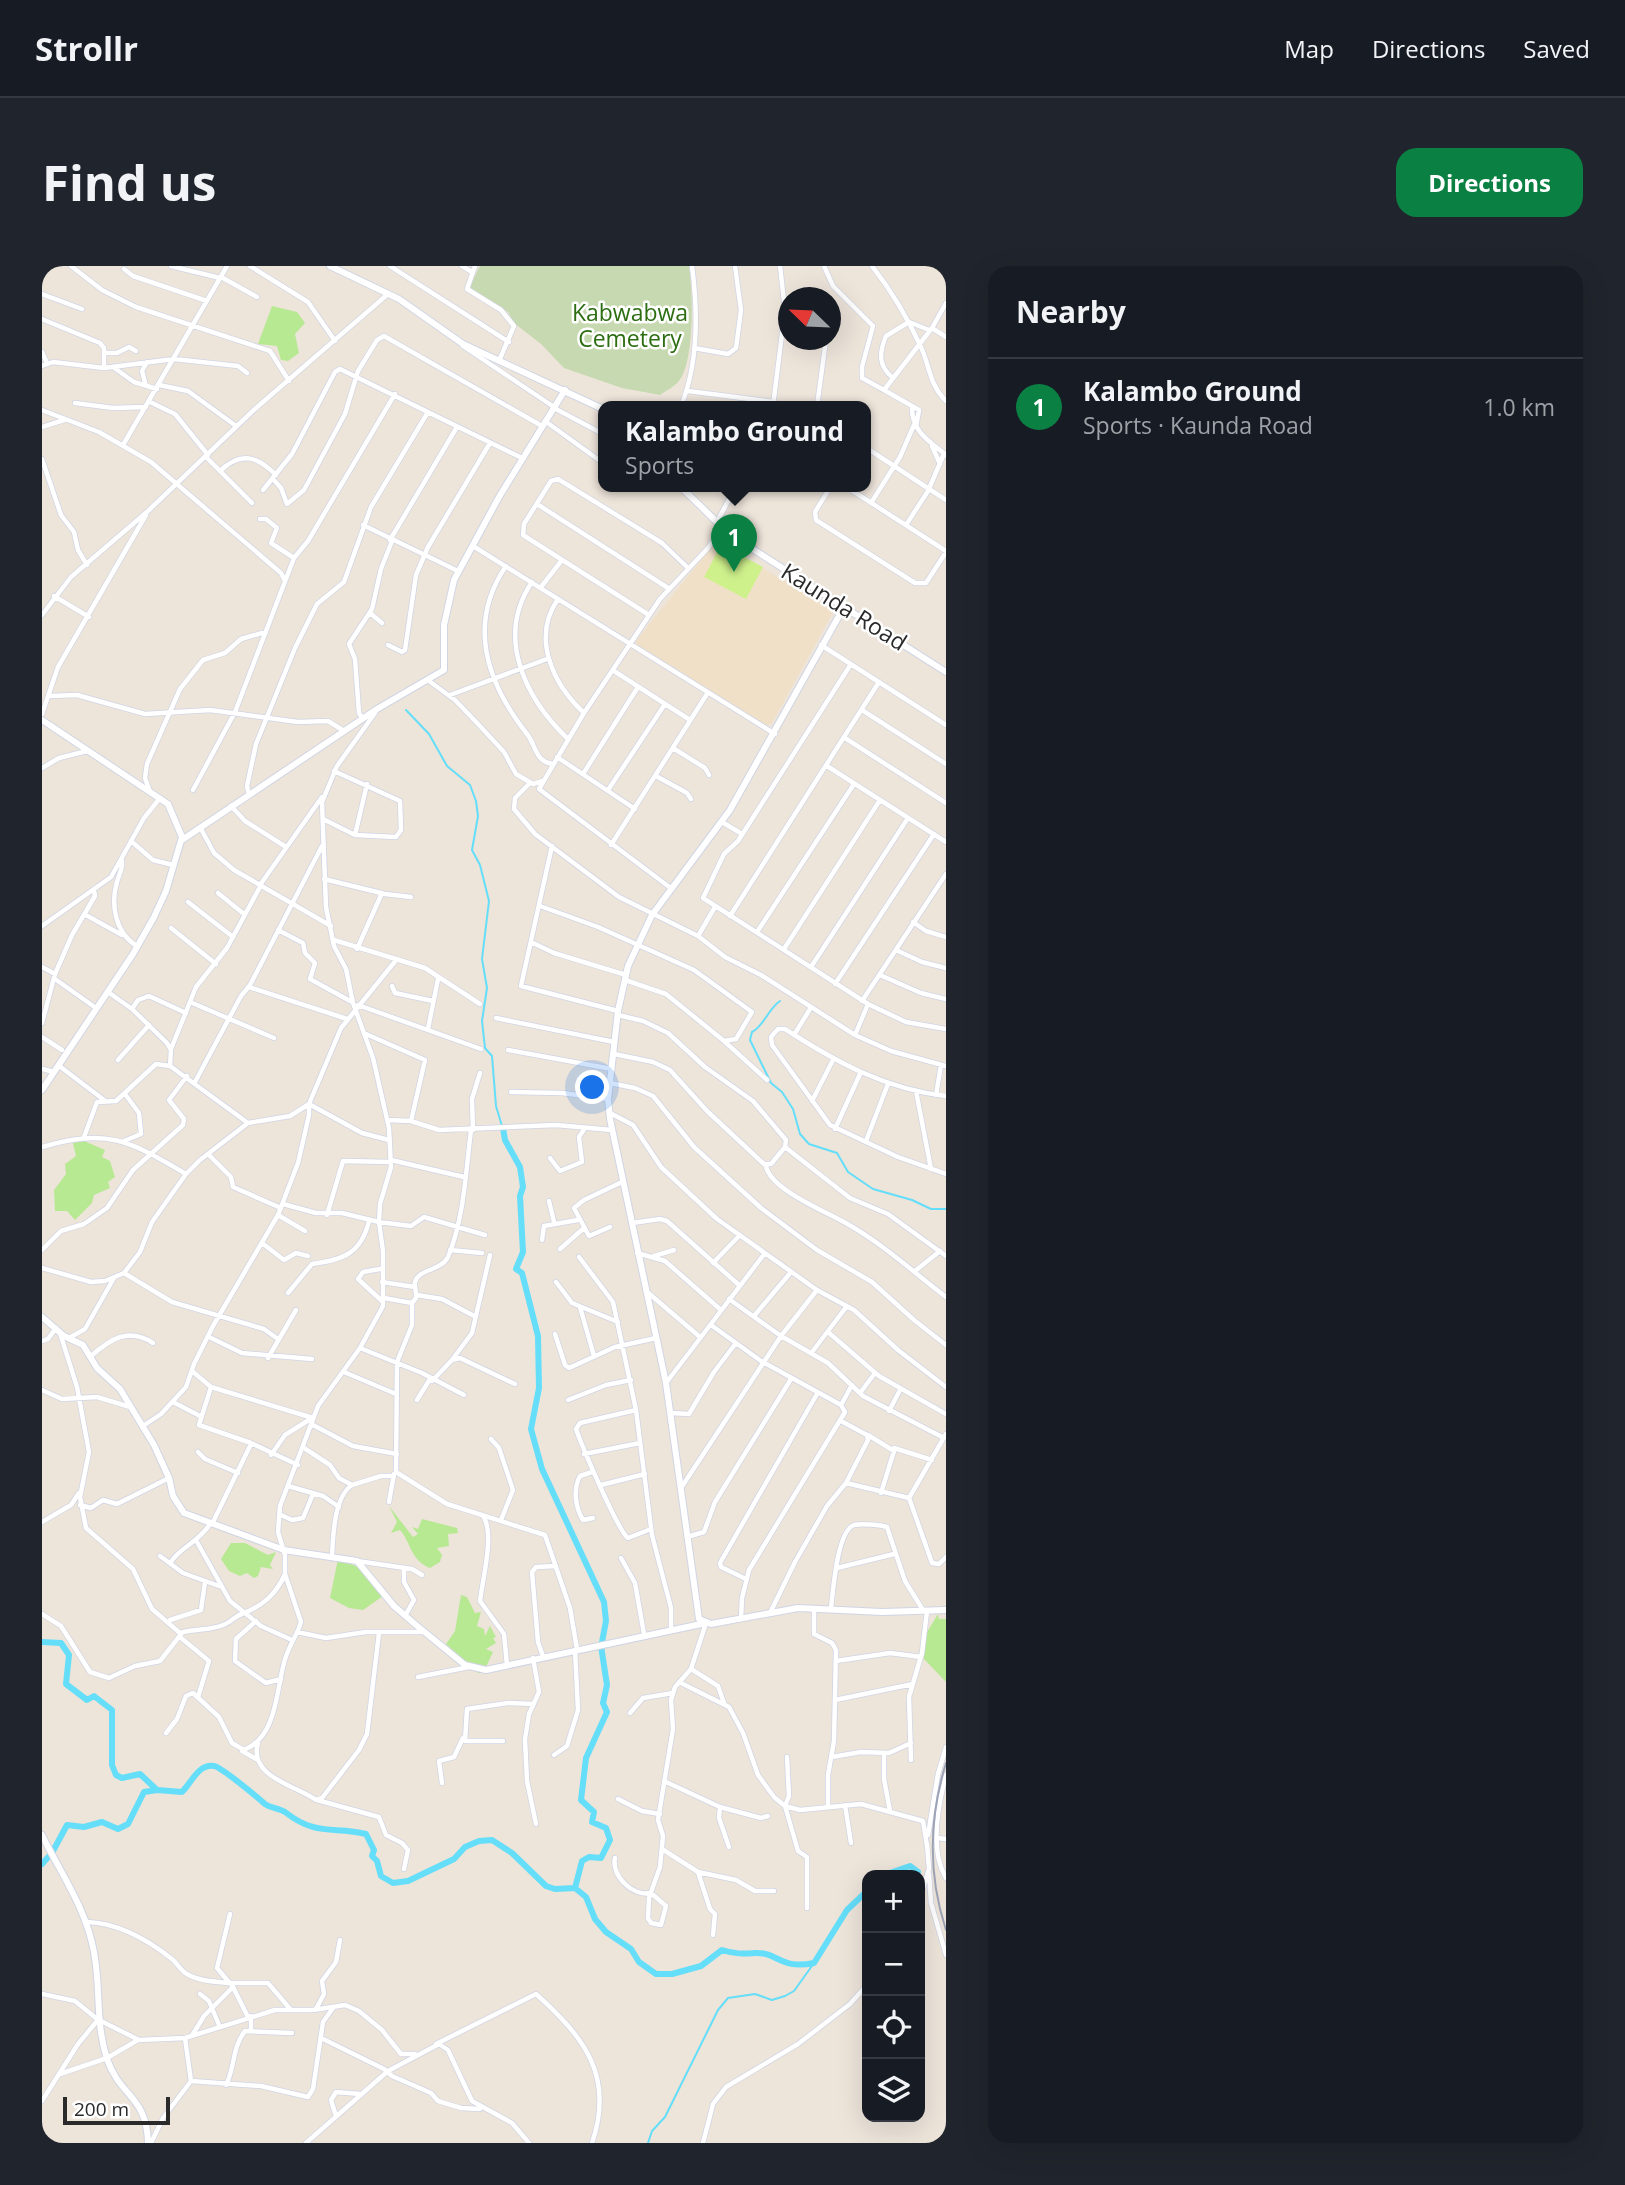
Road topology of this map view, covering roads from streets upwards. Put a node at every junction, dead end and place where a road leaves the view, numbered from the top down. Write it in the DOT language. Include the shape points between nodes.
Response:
graph roads {
  1 [pos="71,266"];
  2 [pos="171,266"];
  3 [pos="227,266"];
  4 [pos="250,266"];
  5 [pos="330,266"];
  6 [pos="390,266"];
  7 [pos="462,266"];
  8 [pos="475,266"];
  9 [pos="692,266"];
  10 [pos="736,266"];
  11 [pos="780,266"];
  12 [pos="824,266"];
  13 [pos="872,266"];
  14 [pos="124,269"];
  15 [pos="472,272"];
  16 [pos="220,277"];
  17 [pos="783,287"];
  18 [pos="388,293"];
  19 [pos="42,294"];
  20 [pos="257,297"];
  21 [pos="207,301"];
  22 [pos="946,303"];
  23 [pos="82,309"];
  24 [pos="42,319"];
  25 [pos="909,322"];
  26 [pos="192,327"];
  27 [pos="930,329"];
  28 [pos="946,337"];
  29 [pos="335,341"];
  30 [pos="509,342"];
  31 [pos="463,344"];
  32 [pos="919,344"];
  33 [pos="694,348"];
  34 [pos="783,350"];
  35 [pos="825,350"];
  36 [pos="136,351"];
  37 [pos="42,352"];
  38 [pos="104,353"];
  39 [pos="174,359"];
  40 [pos="499,361"];
  41 [pos="146,362"];
  42 [pos="45,364"];
  43 [pos="113,367"];
  44 [pos="104,368"];
  45 [pos="247,373"];
  46 [pos="356,377"];
  47 [pos="893,378"];
  48 [pos="289,381"];
  49 [pos="147,386"];
  50 [pos="158,387"];
  51 [pos="565,390"];
  52 [pos="884,390"];
  53 [pos="687,391"];
  54 [pos="395,394"];
  55 [pos="683,401"];
  56 [pos="753,401"];
  57 [pos="774,401"];
  58 [pos="818,401"];
  59 [pos="946,401"];
  60 [pos="75,403"];
  61 [pos="148,404"];
  62 [pos="598,406"];
  63 [pos="555,408"];
  64 [pos="42,410"];
  65 [pos="428,412"];
  66 [pos="65,419"];
  67 [pos="544,424"];
  68 [pos="236,426"];
  69 [pos="457,426"];
  70 [pos="915,426"];
  71 [pos="42,427"];
  72 [pos="598,431"];
  73 [pos="930,442"];
  74 [pos="490,443"];
  75 [pos="123,445"];
  76 [pos="871,451"];
  77 [pos="945,455"];
  78 [pos="207,456"];
  79 [pos="522,458"];
  80 [pos="42,459"];
  81 [pos="598,460"];
  82 [pos="940,464"];
  83 [pos="893,466"];
  84 [pos="220,471"];
  85 [pos="275,477"];
  86 [pos="178,482"];
  87 [pos="929,488"];
  88 [pos="263,490"];
  89 [pos="686,492"];
  90 [pos="733,492"];
  91 [pos="827,492"];
  92 [pos="854,492"];
  93 [pos="946,500"];
  94 [pos="252,503"];
  95 [pos="871,503"];
  96 [pos="537,504"];
  97 [pos="148,511"];
  98 [pos="260,519"];
  99 [pos="363,525"];
  100 [pos="719,525"];
  101 [pos="906,525"];
  102 [pos="391,540"];
  103 [pos="473,546"];
  104 [pos="946,551"];
  105 [pos="423,557"];
  106 [pos="294,558"];
  107 [pos="562,560"];
  108 [pos="87,565"];
  109 [pos="506,566"];
  110 [pos="688,568"];
  111 [pos="458,571"];
  112 [pos="285,582"];
  113 [pos="532,582"];
  114 [pos="541,587"];
  115 [pos="668,588"];
  116 [pos="54,596"];
  117 [pos="558,599"];
  118 [pos="844,607"];
  119 [pos="370,613"];
  120 [pos="42,615"];
  121 [pos="649,615"];
  122 [pos="89,617"];
  123 [pos="382,623"];
  124 [pos="263,632"];
  125 [pos="388,645"];
  126 [pos="630,645"];
  127 [pos="821,645"];
  128 [pos="547,659"];
  129 [pos="851,664"];
  130 [pos="520,671"];
  131 [pos="614,671"];
  132 [pos="946,672"];
  133 [pos="492,679"];
  134 [pos="429,681"];
  135 [pos="879,682"];
  136 [pos="639,687"];
  137 [pos="707,694"];
  138 [pos="450,695"];
  139 [pos="50,696"];
  140 [pos="665,704"];
  141 [pos="46,708"];
  142 [pos="377,709"];
  143 [pos="862,710"];
  144 [pos="170,712"];
  145 [pos="234,712"];
  146 [pos="584,713"];
  147 [pos="42,714"];
  148 [pos="266,717"];
  149 [pos="363,719"];
  150 [pos="42,720"];
  151 [pos="690,720"];
  152 [pos="52,724"];
  153 [pos="946,725"];
  154 [pos="345,732"];
  155 [pos="775,734"];
  156 [pos="845,738"];
  157 [pos="568,739"];
  158 [pos="673,748"];
  159 [pos="89,751"];
  160 [pos="557,758"];
  161 [pos="553,764"];
  162 [pos="946,764"];
  163 [pos="827,766"];
  164 [pos="42,768"];
  165 [pos="334,771"];
  166 [pos="583,774"];
  167 [pos="709,775"];
  168 [pos="656,776"];
  169 [pos="543,781"];
  170 [pos="530,783"];
  171 [pos="367,784"];
  172 [pos="854,784"];
  173 [pos="193,790"];
  174 [pos="608,790"];
  175 [pos="150,792"];
  176 [pos="249,795"];
  177 [pos="323,796"];
  178 [pos="160,798"];
  179 [pos="691,799"];
  180 [pos="880,800"];
  181 [pos="946,803"];
  182 [pos="231,806"];
  183 [pos="635,808"];
  184 [pos="323,818"];
  185 [pos="908,818"];
  186 [pos="722,822"];
  187 [pos="200,827"];
  188 [pos="742,834"];
  189 [pos="934,834"];
  190 [pos="355,835"];
  191 [pos="182,840"];
  192 [pos="131,841"];
  193 [pos="946,842"];
  194 [pos="323,844"];
  195 [pos="611,845"];
  196 [pos="552,846"];
  197 [pos="286,847"];
  198 [pos="122,860"];
  199 [pos="173,865"];
  200 [pos="946,874"];
  201 [pos="324,880"];
  202 [pos="260,885"];
  203 [pos="672,889"];
  204 [pos="94,891"];
  205 [pos="218,893"];
  206 [pos="382,893"];
  207 [pos="411,897"];
  208 [pos="188,902"];
  209 [pos="292,902"];
  210 [pos="540,906"];
  211 [pos="715,907"];
  212 [pos="116,911"];
  213 [pos="84,914"];
  214 [pos="244,914"];
  215 [pos="652,915"];
  216 [pos="730,916"];
  217 [pos="112,919"];
  218 [pos="913,922"];
  219 [pos="104,925"];
  220 [pos="42,926"];
  221 [pos="332,926"];
  222 [pos="171,928"];
  223 [pos="113,929"];
  224 [pos="278,930"];
  225 [pos="756,933"];
  226 [pos="698,936"];
  227 [pos="125,937"];
  228 [pos="233,937"];
  229 [pos="946,937"];
  230 [pos="334,940"];
  231 [pos="531,942"];
  232 [pos="638,945"];
  233 [pos="137,946"];
  234 [pos="357,949"];
  235 [pos="784,949"];
  236 [pos="896,950"];
  237 [pos="397,959"];
  238 [pos="216,964"];
  239 [pos="42,967"];
  240 [pos="811,967"];
  241 [pos="946,968"];
  242 [pos="880,975"];
  243 [pos="55,977"];
  244 [pos="625,977"];
  245 [pos="438,979"];
  246 [pos="835,984"];
  247 [pos="392,986"];
  248 [pos="249,987"];
  249 [pos="108,992"];
  250 [pos="946,999"];
  251 [pos="433,1001"];
  252 [pos="862,1001"];
  253 [pos="190,1002"];
  254 [pos="480,1004"];
  255 [pos="868,1004"];
  256 [pos="355,1005"];
  257 [pos="97,1009"];
  258 [pos="132,1009"];
  259 [pos="810,1009"];
  260 [pos="186,1013"];
  261 [pos="618,1013"];
  262 [pos="496,1018"];
  263 [pos="230,1019"];
  264 [pos="346,1019"];
  265 [pos="42,1023"];
  266 [pos="149,1025"];
  267 [pos="428,1029"];
  268 [pos="946,1029"];
  269 [pos="365,1034"];
  270 [pos="794,1035"];
  271 [pos="855,1035"];
  272 [pos="42,1037"];
  273 [pos="274,1038"];
  274 [pos="724,1041"];
  275 [pos="615,1042"];
  276 [pos="481,1049"];
  277 [pos="62,1050"];
  278 [pos="171,1050"];
  279 [pos="508,1050"];
  280 [pos="614,1054"];
  281 [pos="118,1060"];
  282 [pos="833,1060"];
  283 [pos="58,1065"];
  284 [pos="170,1066"];
  285 [pos="944,1066"];
  286 [pos="42,1069"];
  287 [pos="612,1069"];
  288 [pos="54,1072"];
  289 [pos="480,1073"];
  290 [pos="860,1074"];
  291 [pos="187,1076"];
  292 [pos="767,1080"];
  293 [pos="195,1082"];
  294 [pos="610,1083"];
  295 [pos="888,1084"];
  296 [pos="43,1088"];
  297 [pos="916,1091"];
  298 [pos="511,1092"];
  299 [pos="125,1094"];
  300 [pos="936,1095"];
  301 [pos="946,1096"];
  302 [pos="104,1100"];
  303 [pos="608,1100"];
  304 [pos="812,1101"];
  305 [pos="309,1104"];
  306 [pos="609,1112"];
  307 [pos="388,1120"];
  308 [pos="411,1121"];
  309 [pos="248,1124"];
  310 [pos="585,1128"];
  311 [pos="612,1129"];
  312 [pos="835,1129"];
  313 [pos="472,1130"];
  314 [pos="84,1136"];
  315 [pos="389,1140"];
  316 [pos="123,1141"];
  317 [pos="866,1142"];
  318 [pos="42,1147"];
  319 [pos="785,1147"];
  320 [pos="149,1153"];
  321 [pos="208,1154"];
  322 [pos="550,1158"];
  323 [pos="391,1161"];
  324 [pos="766,1166"];
  325 [pos="931,1169"];
  326 [pos="186,1174"];
  327 [pos="946,1174"];
  328 [pos="464,1177"];
  329 [pos="622,1182"];
  330 [pos="549,1201"];
  331 [pos="282,1206"];
  332 [pos="575,1213"];
  333 [pos="327,1214"];
  334 [pos="278,1215"];
  335 [pos="572,1219"];
  336 [pos="369,1221"];
  337 [pos="579,1221"];
  338 [pos="379,1222"];
  339 [pos="554,1223"];
  340 [pos="631,1223"];
  341 [pos="457,1226"];
  342 [pos="610,1227"];
  343 [pos="584,1228"];
  344 [pos="305,1231"];
  345 [pos="485,1235"];
  346 [pos="739,1236"];
  347 [pos="542,1240"];
  348 [pos="262,1243"];
  349 [pos="560,1249"];
  350 [pos="42,1250"];
  351 [pos="450,1250"];
  352 [pos="674,1250"];
  353 [pos="944,1251"];
  354 [pos="482,1253"];
  355 [pos="637,1253"];
  356 [pos="765,1253"];
  357 [pos="490,1255"];
  358 [pos="308,1256"];
  359 [pos="653,1256"];
  360 [pos="579,1257"];
  361 [pos="713,1263"];
  362 [pos="42,1268"];
  363 [pos="381,1268"];
  364 [pos="915,1271"];
  365 [pos="790,1272"];
  366 [pos="124,1273"];
  367 [pos="114,1278"];
  368 [pos="382,1282"];
  369 [pos="556,1282"];
  370 [pos="739,1285"];
  371 [pos="415,1287"];
  372 [pos="817,1290"];
  373 [pos="646,1291"];
  374 [pos="288,1293"];
  375 [pos="417,1295"];
  376 [pos="946,1297"];
  377 [pos="729,1299"];
  378 [pos="384,1300"];
  379 [pos="412,1303"];
  380 [pos="847,1306"];
  381 [pos="580,1307"];
  382 [pos="296,1310"];
  383 [pos="721,1311"];
  384 [pos="220,1315"];
  385 [pos="754,1316"];
  386 [pos="42,1317"];
  387 [pos="476,1317"];
  388 [pos="618,1322"];
  389 [pos="711,1325"];
  390 [pos="42,1326"];
  391 [pos="55,1328"];
  392 [pos="828,1332"];
  393 [pos="555,1334"];
  394 [pos="781,1336"];
  395 [pos="209,1337"];
  396 [pos="700,1337"];
  397 [pos="68,1338"];
  398 [pos="656,1338"];
  399 [pos="278,1339"];
  400 [pos="42,1341"];
  401 [pos="153,1343"];
  402 [pos="737,1343"];
  403 [pos="622,1345"];
  404 [pos="946,1345"];
  405 [pos="360,1348"];
  406 [pos="812,1352"];
  407 [pos="594,1356"];
  408 [pos="90,1358"];
  409 [pos="268,1358"];
  410 [pos="312,1359"];
  411 [pos="452,1360"];
  412 [pos="397,1362"];
  413 [pos="765,1363"];
  414 [pos="192,1371"];
  415 [pos="344,1372"];
  416 [pos="875,1373"];
  417 [pos="791,1379"];
  418 [pos="431,1380"];
  419 [pos="631,1380"];
  420 [pos="666,1383"];
  421 [pos="515,1384"];
  422 [pos="852,1385"];
  423 [pos="211,1387"];
  424 [pos="946,1387"];
  425 [pos="42,1390"];
  426 [pos="900,1390"];
  427 [pos="859,1393"];
  428 [pos="396,1394"];
  429 [pos="817,1394"];
  430 [pos="464,1395"];
  431 [pos="78,1400"];
  432 [pos="417,1400"];
  433 [pos="568,1400"];
  434 [pos="173,1402"];
  435 [pos="841,1405"];
  436 [pos="130,1407"];
  437 [pos="636,1410"];
  438 [pos="889,1411"];
  439 [pos="671,1413"];
  440 [pos="946,1413"];
  441 [pos="200,1416"];
  442 [pos="312,1421"];
  443 [pos="841,1421"];
  444 [pos="144,1426"];
  445 [pos="867,1434"];
  446 [pos="945,1436"];
  447 [pos="395,1438"];
  448 [pos="491,1439"];
  449 [pos="251,1443"];
  450 [pos="640,1443"];
  451 [pos="304,1448"];
  452 [pos="893,1448"];
  453 [pos="386,1451"];
  454 [pos="198,1452"];
  455 [pos="397,1454"];
  456 [pos="584,1454"];
  457 [pos="271,1455"];
  458 [pos="932,1460"];
  459 [pos="298,1465"];
  460 [pos="592,1472"];
  461 [pos="238,1473"];
  462 [pos="395,1473"];
  463 [pos="645,1474"];
  464 [pos="169,1478"];
  465 [pos="846,1483"];
  466 [pos="352,1485"];
  467 [pos="601,1485"];
  468 [pos="288,1486"];
  469 [pos="681,1489"];
  470 [pos="81,1491"];
  471 [pos="881,1493"];
  472 [pos="313,1494"];
  473 [pos="909,1498"];
  474 [pos="389,1502"];
  475 [pos="80,1505"];
  476 [pos="339,1507"];
  477 [pos="280,1514"];
  478 [pos="482,1515"];
  479 [pos="593,1518"];
  480 [pos="501,1520"];
  481 [pos="42,1522"];
  482 [pos="211,1525"];
  483 [pos="651,1530"];
  484 [pos="687,1537"];
  485 [pos="197,1542"];
  486 [pos="284,1550"];
  487 [pos="894,1554"];
  488 [pos="160,1556"];
  489 [pos="332,1556"];
  490 [pos="946,1557"];
  491 [pos="621,1558"];
  492 [pos="356,1561"];
  493 [pos="171,1562"];
  494 [pos="556,1566"];
  495 [pos="836,1567"];
  496 [pos="404,1568"];
  497 [pos="285,1573"];
  498 [pos="422,1575"];
  499 [pos="746,1579"];
  500 [pos="205,1582"];
  501 [pos="219,1586"];
  502 [pos="814,1608"];
  503 [pos="831,1608"];
  504 [pos="925,1610"];
  505 [pos="946,1610"];
  506 [pos="771,1611"];
  507 [pos="245,1612"];
  508 [pos="42,1614"];
  509 [pos="405,1616"];
  510 [pos="741,1619"];
  511 [pos="169,1620"];
  512 [pos="256,1621"];
  513 [pos="705,1623"];
  514 [pos="671,1629"];
  515 [pos="297,1632"];
  516 [pos="379,1633"];
  517 [pos="426,1633"];
  518 [pos="644,1634"];
  519 [pos="181,1635"];
  520 [pos="292,1640"];
  521 [pos="576,1649"];
  522 [pos="543,1656"];
  523 [pos="921,1657"];
  524 [pos="533,1658"];
  525 [pos="836,1661"];
  526 [pos="506,1665"];
  527 [pos="470,1667"];
  528 [pos="691,1669"];
  529 [pos="418,1677"];
  530 [pos="281,1679"];
  531 [pos="679,1682"];
  532 [pos="912,1684"];
  533 [pos="673,1693"];
  534 [pos="198,1698"];
  535 [pos="835,1700"];
  536 [pos="724,1703"];
  537 [pos="534,1704"];
  538 [pos="630,1713"];
  539 [pos="166,1733"];
  540 [pos="464,1737"];
  541 [pos="503,1741"];
  542 [pos="258,1742"];
  543 [pos="911,1743"];
  544 [pos="946,1747"];
  545 [pos="242,1750"];
  546 [pos="884,1753"];
  547 [pos="554,1755"];
  548 [pos="832,1757"];
  549 [pos="787,1758"];
  550 [pos="911,1760"];
  551 [pos="260,1761"];
  552 [pos="946,1775"];
  553 [pos="664,1781"];
  554 [pos="442,1783"];
  555 [pos="946,1790"];
  556 [pos="618,1799"];
  557 [pos="316,1800"];
  558 [pos="942,1803"];
  559 [pos="828,1805"];
  560 [pos="845,1805"];
  561 [pos="785,1806"];
  562 [pos="720,1807"];
  563 [pos="890,1812"];
  564 [pos="660,1814"];
  565 [pos="768,1816"];
  566 [pos="929,1822"];
  567 [pos="536,1824"];
  568 [pos="42,1835"];
  569 [pos="937,1838"];
  570 [pos="946,1839"];
  571 [pos="851,1843"];
  572 [pos="926,1846"];
  573 [pos="729,1847"];
  574 [pos="662,1849"];
  575 [pos="615,1858"];
  576 [pos="404,1869"];
  577 [pos="929,1870"];
  578 [pos="698,1872"];
  579 [pos="946,1878"];
  580 [pos="925,1882"];
  581 [pos="774,1891"];
  582 [pos="650,1893"];
  583 [pos="807,1908"];
  584 [pos="230,1914"];
  585 [pos="87,1922"];
  586 [pos="713,1936"];
  587 [pos="340,1940"];
  588 [pos="946,1955"];
  589 [pos="228,1981"];
  590 [pos="233,1987"];
  591 [pos="862,1991"];
  592 [pos="200,1993"];
  593 [pos="42,1994"];
  594 [pos="333,2007"];
  595 [pos="213,2008"];
  596 [pos="291,2010"];
  597 [pos="315,2010"];
  598 [pos="249,2017"];
  599 [pos="97,2020"];
  600 [pos="219,2025"];
  601 [pos="251,2032"];
  602 [pos="292,2033"];
  603 [pos="192,2035"];
  604 [pos="185,2038"];
  605 [pos="321,2038"];
  606 [pos="139,2040"];
  607 [pos="435,2045"];
  608 [pos="398,2052"];
  609 [pos="415,2054"];
  610 [pos="107,2058"];
  611 [pos="394,2066"];
  612 [pos="388,2071"];
  613 [pos="59,2074"];
  614 [pos="191,2081"];
  615 [pos="226,2085"];
  616 [pos="360,2094"];
  617 [pos="42,2102"];
  618 [pos="495,2112"];
  619 [pos="336,2116"];
  620 [pos="149,2143"];
  621 [pos="306,2143"];
  622 [pos="530,2143"];
  623 [pos="592,2143"];
  624 [pos="703,2143"];
  1 -- 26 [label="street" via="109,294"];
  2 -- 16 [label="street"];
  3 -- 16 [label="street"];
  4 -- 29 [label="street" via="308,302"];
  5 -- 18 [label="street"];
  6 -- 30 [label="street"];
  7 -- 15 [label="street"];
  8 -- 15 [label="street"];
  9 -- 33 [label="street"];
  10 -- 33 [label="street" via="741,310 736,348 728,354"];
  11 -- 17 [label="street"];
  12 -- 52 [label="street" via="833,286 873,326 862,378"];
  13 -- 25 [label="street"];
  14 -- 21 [label="street"];
  15 -- 30 [label="street" via="467,289 512,321"];
  16 -- 20 [label="street"];
  16 -- 21 [label="street"];
  18 -- 29 [label="street"];
  18 -- 31 [label="street"];
  19 -- 23 [label="street"];
  21 -- 26 [label="street"];
  22 -- 27 [label="street"];
  24 -- 38 [label="street" via="100,344"];
  25 -- 27 [label="street"];
  25 -- 32 [label="street"];
  25 -- 47 [label="street" via="889,333 881,349 884,370"];
  26 -- 39 [label="street"];
  26 -- 48 [label="street" via="270,351"];
  27 -- 28 [label="street"];
  27 -- 32 [label="street"];
  29 -- 48 [label="street"];
  30 -- 40 [label="street"];
  31 -- 40 [label="street"];
  31 -- 63 [label="street"];
  32 -- 47 [label="street"];
  32 -- 59 [label="street" via="932,384"];
  33 -- 53 [label="street"];
  34 -- 57 [label="street"];
  35 -- 58 [label="street"];
  36 -- 38 [label="street" via="129,347"];
  37 -- 42 [label="street"];
  38 -- 44 [label="street"];
  39 -- 41 [label="street"];
  39 -- 45 [label="street" via="238,366"];
  39 -- 50 [label="street"];
  40 -- 51 [label="street"];
  41 -- 43 [label="street"];
  41 -- 49 [label="street" via="142,371"];
  42 -- 44 [label="street"];
  43 -- 44 [label="street"];
  43 -- 49 [label="street"];
  46 -- 54 [label="street"];
  46 -- 67 [label="street" via="377,340 387,336"];
  46 -- 85 [label="street" via="340,369 335,372"];
  46 -- 85 [label="street" via="345,414 304,489 288,504"];
  47 -- 52 [label="street"];
  48 -- 68 [label="street"];
  49 -- 50 [label="street"];
  50 -- 61 [label="street"];
  50 -- 68 [label="street" via="188,391"];
  51 -- 62 [label="street"];
  51 -- 63 [label="street"];
  52 -- 70 [label="street" via="920,414"];
  53 -- 55 [label="street"];
  53 -- 56 [label="street"];
  54 -- 65 [label="street"];
  54 -- 106 [label="street"];
  60 -- 61 [label="street" via="113,408"];
  61 -- 75 [label="street"];
  61 -- 78 [label="street" via="175,414"];
  63 -- 67 [label="street"];
  63 -- 72 [label="street"];
  64 -- 66 [label="street"];
  65 -- 69 [label="street"];
  65 -- 99 [label="street"];
  66 -- 71 [label="street"];
  66 -- 75 [label="street"];
  67 -- 79 [label="street"];
  67 -- 81 [label="street"];
  68 -- 78 [label="street"];
  69 -- 74 [label="street"];
  69 -- 102 [label="street"];
  70 -- 73 [label="street"];
  70 -- 83 [label="street"];
  73 -- 77 [label="street"];
  73 -- 82 [label="street"];
  74 -- 79 [label="street"];
  74 -- 105 [label="street"];
  75 -- 86 [label="street"];
  76 -- 83 [label="street"];
  77 -- 82 [label="street"];
  78 -- 84 [label="street"];
  78 -- 86 [label="street"];
  79 -- 103 [label="street"];
  80 -- 108 [label="street" via="61,514"];
  82 -- 87 [label="street"];
  83 -- 87 [label="street"];
  83 -- 95 [label="street"];
  84 -- 85 [label="street" via="245,456 262,461"];
  84 -- 94 [label="street"];
  85 -- 88 [label="street"];
  86 -- 97 [label="street"];
  86 -- 112 [label="street" via="281,573"];
  87 -- 93 [label="street"];
  87 -- 101 [label="street"];
  89 -- 100 [label="street, Kaunda Road"];
  90 -- 100 [label="street"];
  91 -- 104 [label="street" via="815,512 816,520 915,583 926,583"];
  92 -- 95 [label="street"];
  95 -- 101 [label="street"];
  96 -- 107 [label="street" via="523,535"];
  96 -- 110 [label="street" via="551,481 558,479 667,547"];
  96 -- 115 [label="street"];
  97 -- 108 [label="street"];
  97 -- 122 [label="street"];
  98 -- 106 [label="street" via="277,528 271,543"];
  99 -- 102 [label="street"];
  99 -- 148 [label="street" via="346,579 317,604"];
  100 -- 110 [label="street" via="708,548"];
  100 -- 118 [label="street, Kaunda Road"];
  101 -- 104 [label="street"];
  102 -- 105 [label="street"];
  102 -- 119 [label="street"];
  103 -- 109 [label="street"];
  103 -- 111 [label="street"];
  105 -- 111 [label="street"];
  105 -- 125 [label="street" via="412,587 405,650"];
  106 -- 112 [label="street"];
  107 -- 114 [label="street"];
  107 -- 121 [label="street"];
  108 -- 116 [label="street"];
  109 -- 113 [label="street"];
  109 -- 133 [label="street" via="493,589 486,621 486,664"];
  110 -- 115 [label="street"];
  111 -- 134 [label="street" via="445,613 445,667"];
  112 -- 124 [label="street"];
  113 -- 114 [label="street"];
  113 -- 130 [label="street" via="516,628"];
  114 -- 117 [label="street"];
  115 -- 121 [label="street"];
  116 -- 120 [label="street"];
  116 -- 122 [label="street"];
  117 -- 126 [label="street"];
  117 -- 128 [label="street" via="548,621"];
  118 -- 127 [label="street"];
  118 -- 132 [label="street, Kaunda Road"];
  119 -- 123 [label="street"];
  119 -- 149 [label="street" via="349,644"];
  121 -- 126 [label="street"];
  122 -- 139 [label="street" via="58,667"];
  124 -- 144 [label="street" via="201,662 180,689"];
  124 -- 145 [label="street"];
  126 -- 131 [label="street"];
  126 -- 137 [label="street"];
  127 -- 129 [label="street"];
  127 -- 155 [label="street"];
  128 -- 130 [label="street"];
  128 -- 146 [label="street"];
  129 -- 135 [label="street"];
  129 -- 188 [label="street"];
  130 -- 133 [label="street"];
  130 -- 157 [label="street" via="544,713"];
  131 -- 136 [label="street"];
  131 -- 146 [label="street"];
  133 -- 138 [label="street"];
  133 -- 161 [label="street" via="536,752"];
  134 -- 138 [label="street"];
  134 -- 142 [label="street"];
  135 -- 143 [label="street"];
  135 -- 153 [label="street"];
  136 -- 140 [label="street"];
  136 -- 166 [label="street"];
  137 -- 151 [label="street"];
  137 -- 155 [label="street"];
  138 -- 170 [label="street" via="501,749 516,774"];
  139 -- 141 [label="street"];
  139 -- 144 [label="street" via="82,696 140,713"];
  140 -- 151 [label="street"];
  140 -- 174 [label="street"];
  141 -- 147 [label="street"];
  141 -- 152 [label="street"];
  142 -- 149 [label="street"];
  142 -- 165 [label="street"];
  143 -- 156 [label="street"];
  143 -- 162 [label="street"];
  144 -- 145 [label="street"];
  144 -- 175 [label="street" via="147,764"];
  145 -- 148 [label="street"];
  145 -- 173 [label="street"];
  146 -- 157 [label="street"];
  148 -- 154 [label="street" via="328,721"];
  148 -- 176 [label="street" via="247,786"];
  149 -- 154 [label="street"];
  150 -- 152 [label="street"];
  151 -- 158 [label="street"];
  152 -- 159 [label="street"];
  154 -- 176 [label="street"];
  155 -- 186 [label="street"];
  156 -- 163 [label="street"];
  156 -- 181 [label="street"];
  157 -- 160 [label="street"];
  158 -- 167 [label="street"];
  158 -- 168 [label="street"];
  159 -- 164 [label="street" via="59,758"];
  159 -- 175 [label="street"];
  160 -- 161 [label="street"];
  160 -- 166 [label="street"];
  161 -- 169 [label="street"];
  163 -- 172 [label="street"];
  163 -- 216 [label="street"];
  165 -- 171 [label="street"];
  165 -- 177 [label="street"];
  166 -- 174 [label="street"];
  168 -- 179 [label="street"];
  168 -- 183 [label="street"];
  169 -- 170 [label="street"];
  169 -- 195 [label="street" via="542,794"];
  170 -- 196 [label="street" via="514,798 513,806 531,831"];
  171 -- 190 [label="street"];
  171 -- 190 [label="street" via="400,801 401,830 396,838"];
  172 -- 180 [label="street"];
  172 -- 225 [label="street"];
  174 -- 183 [label="street"];
  175 -- 178 [label="street"];
  176 -- 182 [label="street"];
  177 -- 184 [label="street"];
  177 -- 197 [label="street"];
  178 -- 191 [label="street" via="171,807"];
  178 -- 192 [label="street"];
  180 -- 185 [label="street"];
  180 -- 235 [label="street"];
  182 -- 187 [label="street"];
  182 -- 197 [label="street"];
  183 -- 195 [label="street"];
  184 -- 190 [label="street"];
  184 -- 194 [label="street"];
  185 -- 189 [label="street"];
  185 -- 240 [label="street"];
  186 -- 188 [label="street"];
  186 -- 203 [label="street"];
  187 -- 191 [label="street"];
  187 -- 202 [label="street" via="218,857"];
  188 -- 211 [label="street" via="724,853 704,895"];
  189 -- 193 [label="street"];
  189 -- 246 [label="street"];
  191 -- 199 [label="street"];
  192 -- 198 [label="street"];
  192 -- 199 [label="street" via="153,860"];
  194 -- 201 [label="street"];
  194 -- 209 [label="street"];
  195 -- 203 [label="street"];
  196 -- 210 [label="street"];
  196 -- 215 [label="street" via="619,897"];
  197 -- 202 [label="street"];
  198 -- 204 [label="street"];
  198 -- 212 [label="street"];
  199 -- 233 [label="street" via="164,898"];
  200 -- 218 [label="street"];
  201 -- 206 [label="street"];
  201 -- 221 [label="street"];
  202 -- 209 [label="street"];
  202 -- 214 [label="street"];
  203 -- 215 [label="street"];
  204 -- 213 [label="street"];
  204 -- 220 [label="street"];
  205 -- 214 [label="street"];
  206 -- 207 [label="street"];
  206 -- 234 [label="street"];
  208 -- 228 [label="street"];
  209 -- 221 [label="street"];
  209 -- 224 [label="street"];
  210 -- 231 [label="street"];
  210 -- 232 [label="street"];
  211 -- 216 [label="street"];
  211 -- 226 [label="street"];
  212 -- 217 [label="street"];
  212 -- 227 [label="street"];
  213 -- 219 [label="street"];
  213 -- 243 [label="street"];
  214 -- 228 [label="street"];
  215 -- 226 [label="street"];
  215 -- 232 [label="street"];
  216 -- 225 [label="street"];
  217 -- 219 [label="street"];
  217 -- 223 [label="street"];
  218 -- 229 [label="street"];
  218 -- 236 [label="street"];
  219 -- 223 [label="street"];
  221 -- 230 [label="street"];
  222 -- 238 [label="street"];
  223 -- 227 [label="street"];
  224 -- 248 [label="street"];
  224 -- 256 [label="street" via="303,943 315,963 310,979"];
  225 -- 235 [label="street"];
  226 -- 259 [label="street"];
  227 -- 233 [label="street"];
  228 -- 238 [label="street"];
  230 -- 234 [label="street"];
  230 -- 256 [label="street"];
  231 -- 244 [label="street"];
  231 -- 261 [label="street" via="521,986"];
  232 -- 244 [label="street"];
  232 -- 274 [label="street" via="694,970 752,1010 736,1039"];
  233 -- 249 [label="street"];
  234 -- 237 [label="street"];
  235 -- 240 [label="street"];
  236 -- 241 [label="street"];
  236 -- 242 [label="street"];
  237 -- 245 [label="street" via="425,968"];
  237 -- 256 [label="street"];
  238 -- 253 [label="street" via="195,987"];
  239 -- 243 [label="street"];
  240 -- 246 [label="street"];
  242 -- 250 [label="street"];
  242 -- 252 [label="street"];
  243 -- 257 [label="street"];
  243 -- 265 [label="street"];
  244 -- 261 [label="street"];
  244 -- 274 [label="street" via="666,995"];
  245 -- 251 [label="street"];
  245 -- 254 [label="street"];
  246 -- 252 [label="street"];
  247 -- 251 [label="street" via="395,993"];
  248 -- 263 [label="street"];
  248 -- 264 [label="street"];
  249 -- 257 [label="street"];
  249 -- 258 [label="street"];
  251 -- 267 [label="street"];
  252 -- 255 [label="street"];
  253 -- 260 [label="street"];
  253 -- 263 [label="street"];
  255 -- 268 [label="street" via="905,1022"];
  255 -- 271 [label="street"];
  256 -- 264 [label="street"];
  256 -- 267 [label="street"];
  256 -- 269 [label="street"];
  257 -- 283 [label="street"];
  258 -- 260 [label="street" via="138,1000 149,996"];
  258 -- 266 [label="street"];
  259 -- 270 [label="street"];
  259 -- 271 [label="street"];
  260 -- 278 [label="street"];
  261 -- 275 [label="street"];
  261 -- 319 [label="street" via="668,1033 753,1101 786,1140"];
  262 -- 275 [label="street"];
  263 -- 273 [label="street"];
  263 -- 293 [label="street"];
  264 -- 305 [label="street"];
  266 -- 278 [label="street"];
  266 -- 281 [label="street"];
  267 -- 276 [label="street"];
  269 -- 307 [label="street"];
  269 -- 308 [label="street" via="425,1060"];
  270 -- 282 [label="street"];
  270 -- 304 [label="street" via="782,1028 770,1041"];
  271 -- 285 [label="street"];
  272 -- 277 [label="street"];
  274 -- 292 [label="street"];
  275 -- 280 [label="street"];
  278 -- 284 [label="street"];
  279 -- 287 [label="street"];
  280 -- 287 [label="street"];
  280 -- 324 [label="street" via="670,1070"];
  282 -- 290 [label="street"];
  282 -- 304 [label="street"];
  283 -- 288 [label="street"];
  283 -- 302 [label="street"];
  284 -- 291 [label="street"];
  284 -- 299 [label="street" via="156,1064"];
  285 -- 300 [label="street"];
  286 -- 288 [label="street"];
  287 -- 294 [label="street"];
  288 -- 296 [label="street"];
  289 -- 313 [label="street" via="472,1097"];
  290 -- 295 [label="street"];
  290 -- 312 [label="street"];
  291 -- 293 [label="street"];
  291 -- 320 [label="street" via="169,1100 184,1124 160,1149"];
  293 -- 309 [label="street"];
  294 -- 303 [label="street"];
  294 -- 404 [label="street" via="653,1096 694,1147 754,1202 807,1244 877,1286"];
  295 -- 297 [label="street"];
  295 -- 317 [label="street"];
  297 -- 300 [label="street"];
  297 -- 325 [label="street"];
  298 -- 303 [label="street"];
  299 -- 302 [label="street" via="116,1101"];
  299 -- 316 [label="street" via="139,1113 141,1134"];
  300 -- 301 [label="street"];
  302 -- 314 [label="street" via="96,1103"];
  303 -- 306 [label="street"];
  304 -- 312 [label="street"];
  305 -- 309 [label="street" via="290,1116"];
  305 -- 315 [label="street" via="362,1133"];
  305 -- 331 [label="street" via="304,1138"];
  306 -- 311 [label="street"];
  306 -- 346 [label="street" via="633,1125 668,1174"];
  307 -- 308 [label="street"];
  307 -- 315 [label="street"];
  308 -- 313 [label="street" via="439,1130"];
  309 -- 321 [label="street"];
  310 -- 311 [label="street"];
  310 -- 313 [label="street" via="555,1125"];
  310 -- 322 [label="street" via="579,1137 582,1162 560,1171"];
  311 -- 329 [label="street"];
  312 -- 317 [label="street"];
  313 -- 328 [label="street"];
  314 -- 316 [label="street"];
  314 -- 318 [label="street"];
  315 -- 323 [label="street"];
  316 -- 320 [label="street"];
  317 -- 325 [label="street"];
  319 -- 324 [label="street"];
  319 -- 353 [label="street" via="850,1198 888,1214"];
  320 -- 326 [label="street"];
  320 -- 350 [label="street" via="107,1208 84,1224 61,1230"];
  321 -- 326 [label="street"];
  321 -- 331 [label="street" via="230,1175 234,1188"];
  323 -- 328 [label="street"];
  323 -- 333 [label="street" via="343,1161"];
  323 -- 338 [label="street"];
  324 -- 364 [label="street" via="790,1193 877,1242"];
  325 -- 327 [label="street"];
  326 -- 366 [label="street"];
  328 -- 341 [label="street"];
  329 -- 332 [label="street" via="579,1202"];
  329 -- 340 [label="street"];
  330 -- 339 [label="street"];
  331 -- 333 [label="street"];
  331 -- 334 [label="street"];
  332 -- 335 [label="street"];
  332 -- 337 [label="street"];
  333 -- 336 [label="street"];
  334 -- 344 [label="street"];
  334 -- 348 [label="street"];
  335 -- 337 [label="street"];
  335 -- 339 [label="street"];
  336 -- 338 [label="street"];
  336 -- 374 [label="street" via="358,1245 338,1260 312,1264"];
  337 -- 343 [label="street"];
  338 -- 341 [label="street" via="411,1226 424,1217"];
  338 -- 363 [label="street"];
  339 -- 347 [label="street" via="542,1228"];
  340 -- 355 [label="street"];
  340 -- 361 [label="street" via="667,1220"];
  341 -- 345 [label="street"];
  341 -- 351 [label="street"];
  342 -- 343 [label="street" via="590,1236"];
  343 -- 349 [label="street"];
  346 -- 356 [label="street"];
  346 -- 361 [label="street"];
  348 -- 358 [label="street" via="284,1260 296,1253"];
  348 -- 384 [label="street"];
  351 -- 354 [label="street"];
  351 -- 371 [label="street" via="443,1264 418,1278"];
  352 -- 359 [label="street"];
  353 -- 364 [label="street"];
  355 -- 359 [label="street"];
  355 -- 373 [label="street"];
  356 -- 365 [label="street"];
  356 -- 370 [label="street"];
  357 -- 387 [label="street"];
  359 -- 383 [label="street" via="665,1261"];
  360 -- 388 [label="street" via="609,1293"];
  361 -- 370 [label="street"];
  362 -- 367 [label="street" via="85,1282"];
  363 -- 368 [label="street"];
  363 -- 378 [label="street" via="363,1272 358,1279"];
  364 -- 376 [label="street"];
  365 -- 372 [label="street"];
  365 -- 385 [label="street"];
  366 -- 367 [label="street"];
  366 -- 384 [label="street" via="172,1302"];
  367 -- 397 [label="street" via="85,1329"];
  368 -- 371 [label="street"];
  368 -- 378 [label="street"];
  369 -- 381 [label="street" via="569,1301"];
  370 -- 377 [label="street"];
  371 -- 375 [label="street"];
  372 -- 380 [label="street"];
  372 -- 394 [label="street"];
  373 -- 396 [label="street"];
  373 -- 398 [label="street"];
  375 -- 379 [label="street"];
  375 -- 387 [label="street" via="442,1299"];
  377 -- 383 [label="street"];
  377 -- 385 [label="street"];
  378 -- 379 [label="street"];
  378 -- 405 [label="street"];
  379 -- 412 [label="street" via="412,1325"];
  380 -- 392 [label="street"];
  380 -- 424 [label="street"];
  381 -- 388 [label="street"];
  381 -- 407 [label="street"];
  382 -- 399 [label="street"];
  383 -- 389 [label="street"];
  384 -- 395 [label="street"];
  384 -- 399 [label="street" via="264,1329"];
  385 -- 394 [label="street"];
  386 -- 391 [label="street"];
  387 -- 411 [label="street" via="470,1337"];
  388 -- 403 [label="street"];
  389 -- 396 [label="street"];
  389 -- 402 [label="street"];
  390 -- 391 [label="street"];
  391 -- 397 [label="street"];
  391 -- 400 [label="street"];
  391 -- 431 [label="street"];
  392 -- 406 [label="street"];
  392 -- 416 [label="street"];
  393 -- 407 [label="street" via="566,1367"];
  394 -- 406 [label="street"];
  394 -- 413 [label="street"];
  395 -- 409 [label="street" via="234,1351"];
  395 -- 414 [label="street"];
  396 -- 420 [label="street"];
  397 -- 408 [label="street" via="81,1343"];
  398 -- 403 [label="street"];
  398 -- 420 [label="street"];
  399 -- 409 [label="street"];
  401 -- 408 [label="street" via="119,1336"];
  402 -- 413 [label="street"];
  402 -- 439 [label="street" via="689,1414"];
  403 -- 407 [label="street"];
  403 -- 419 [label="street"];
  405 -- 412 [label="street"];
  405 -- 415 [label="street"];
  406 -- 422 [label="street"];
  408 -- 436 [label="street"];
  409 -- 410 [label="street"];
  411 -- 418 [label="street"];
  411 -- 421 [label="street" via="473,1361"];
  412 -- 418 [label="street"];
  412 -- 428 [label="street"];
  413 -- 417 [label="street"];
  413 -- 469 [label="street"];
  414 -- 423 [label="street"];
  414 -- 434 [label="street"];
  415 -- 428 [label="street"];
  415 -- 442 [label="street"];
  416 -- 426 [label="street"];
  416 -- 427 [label="street"];
  417 -- 429 [label="street"];
  417 -- 484 [label="street" via="715,1502 704,1532"];
  418 -- 430 [label="street"];
  418 -- 432 [label="street"];
  419 -- 433 [label="street"];
  419 -- 437 [label="street"];
  420 -- 439 [label="street"];
  422 -- 427 [label="street"];
  422 -- 435 [label="street"];
  423 -- 441 [label="street"];
  423 -- 442 [label="street"];
  425 -- 431 [label="street"];
  426 -- 438 [label="street"];
  426 -- 440 [label="street"];
  427 -- 438 [label="street"];
  428 -- 447 [label="street"];
  429 -- 435 [label="street"];
  429 -- 499 [label="street" via="719,1563"];
  431 -- 436 [label="street" via="97,1397"];
  431 -- 470 [label="street" via="89,1452"];
  434 -- 441 [label="street"];
  434 -- 444 [label="street"];
  435 -- 443 [label="street" via="845,1412"];
  436 -- 444 [label="street"];
  437 -- 450 [label="street"];
  437 -- 456 [label="street" via="577,1425"];
  438 -- 446 [label="street"];
  439 -- 469 [label="street"];
  441 -- 449 [label="street" via="201,1427"];
  442 -- 451 [label="street"];
  442 -- 453 [label="street" via="353,1446"];
  442 -- 457 [label="street" via="285,1435"];
  443 -- 445 [label="street"];
  443 -- 499 [label="street"];
  444 -- 464 [label="street"];
  445 -- 452 [label="street"];
  445 -- 465 [label="street"];
  446 -- 458 [label="street"];
  447 -- 453 [label="street"];
  447 -- 455 [label="street"];
  448 -- 480 [label="street" via="499,1448 513,1490"];
  449 -- 457 [label="street"];
  449 -- 461 [label="street"];
  450 -- 456 [label="street"];
  450 -- 463 [label="street"];
  451 -- 459 [label="street"];
  451 -- 466 [label="street"];
  452 -- 458 [label="street"];
  452 -- 471 [label="street"];
  453 -- 455 [label="street"];
  454 -- 461 [label="street"];
  455 -- 462 [label="street"];
  456 -- 460 [label="street"];
  457 -- 459 [label="street"];
  458 -- 473 [label="street"];
  459 -- 468 [label="street"];
  460 -- 467 [label="street"];
  460 -- 479 [label="street" via="580,1476 576,1483 576,1502 583,1520"];
  461 -- 482 [label="street"];
  462 -- 466 [label="street"];
  462 -- 474 [label="street"];
  462 -- 478 [label="street" via="435,1498"];
  463 -- 467 [label="street"];
  463 -- 483 [label="street"];
  464 -- 475 [label="street" via="117,1504 103,1500 91,1508"];
  464 -- 482 [label="street" via="180,1509"];
  465 -- 471 [label="street"];
  465 -- 506 [label="street" via="827,1506"];
  466 -- 476 [label="street"];
  467 -- 483 [label="street" via="625,1537"];
  468 -- 472 [label="street"];
  468 -- 477 [label="street"];
  469 -- 484 [label="street"];
  470 -- 475 [label="street"];
  470 -- 481 [label="street" via="71,1505"];
  471 -- 473 [label="street"];
  472 -- 476 [label="street"];
  472 -- 477 [label="street" via="303,1518 292,1520"];
  473 -- 490 [label="street" via="932,1563 939,1564"];
  475 -- 511 [label="street" via="88,1531 133,1569 152,1609"];
  476 -- 489 [label="street"];
  477 -- 486 [label="street" via="278,1532"];
  478 -- 480 [label="street"];
  478 -- 526 [label="street" via="488,1534 480,1601 504,1634"];
  480 -- 494 [label="street" via="542,1532"];
  482 -- 485 [label="street"];
  482 -- 486 [label="street"];
  483 -- 514 [label="street"];
  484 -- 513 [label="street" via="698,1617"];
  485 -- 493 [label="street"];
  485 -- 501 [label="street"];
  486 -- 489 [label="street"];
  486 -- 497 [label="street"];
  487 -- 495 [label="street"];
  487 -- 495 [label="street" via="887,1527 854,1525 842,1543"];
  487 -- 504 [label="street"];
  488 -- 493 [label="street"];
  489 -- 492 [label="street"];
  491 -- 518 [label="street" via="635,1583"];
  492 -- 496 [label="street"];
  492 -- 509 [label="street"];
  493 -- 500 [label="street"];
  494 -- 521 [label="street" via="573,1619"];
  494 -- 522 [label="street" via="536,1567 533,1572"];
  495 -- 503 [label="street"];
  496 -- 498 [label="street"];
  496 -- 509 [label="street" via="404,1582 414,1600"];
  497 -- 507 [label="street" via="258,1609"];
  497 -- 515 [label="street" via="300,1613"];
  499 -- 510 [label="street"];
  500 -- 501 [label="street"];
  500 -- 511 [label="street" via="201,1610"];
  501 -- 507 [label="street"];
  502 -- 503 [label="street"];
  502 -- 506 [label="street"];
  502 -- 525 [label="street" via="814,1633 834,1645"];
  503 -- 504 [label="street"];
  504 -- 505 [label="street"];
  504 -- 523 [label="street"];
  506 -- 510 [label="street"];
  507 -- 512 [label="street"];
  507 -- 519 [label="street" via="221,1626 192,1628"];
  508 -- 519 [label="street" via="61,1626 87,1669 99,1676 115,1678 135,1666 160,1661"];
  509 -- 517 [label="street"];
  510 -- 513 [label="street"];
  511 -- 519 [label="street"];
  512 -- 520 [label="street"];
  512 -- 530 [label="street" via="238,1636 235,1661 266,1683"];
  513 -- 514 [label="street"];
  513 -- 528 [label="street"];
  514 -- 518 [label="street"];
  515 -- 516 [label="street" via="326,1638"];
  515 -- 520 [label="street"];
  516 -- 517 [label="street"];
  516 -- 557 [label="street" via="367,1734 344,1772"];
  517 -- 527 [label="street"];
  518 -- 521 [label="street"];
  519 -- 534 [label="street" via="209,1661"];
  520 -- 530 [label="street"];
  521 -- 522 [label="street"];
  521 -- 547 [label="street" via="577,1714 567,1746"];
  522 -- 524 [label="street"];
  523 -- 525 [label="street" via="890,1653"];
  523 -- 532 [label="street"];
  524 -- 526 [label="street"];
  524 -- 537 [label="street" via="539,1689"];
  525 -- 535 [label="street"];
  526 -- 527 [label="street" via="486,1670"];
  527 -- 529 [label="street"];
  528 -- 531 [label="street"];
  528 -- 536 [label="street" via="718,1686"];
  530 -- 542 [label="street" via="276,1705"];
  531 -- 533 [label="street"];
  531 -- 536 [label="street"];
  532 -- 535 [label="street"];
  532 -- 543 [label="street"];
  533 -- 538 [label="street" via="643,1698"];
  533 -- 553 [label="street" via="673,1729"];
  534 -- 539 [label="street" via="193,1693 186,1696"];
  534 -- 545 [label="street" via="219,1717 231,1741"];
  535 -- 548 [label="street"];
  536 -- 561 [label="street" via="743,1733 758,1775"];
  537 -- 540 [label="street" via="469,1708"];
  537 -- 567 [label="street" via="525,1740"];
  540 -- 541 [label="street" via="470,1743"];
  540 -- 554 [label="street" via="454,1757 439,1761"];
  542 -- 545 [label="street"];
  542 -- 551 [label="street"];
  543 -- 546 [label="street"];
  543 -- 550 [label="street"];
  544 -- 566 [label="street"];
  545 -- 551 [label="street"];
  546 -- 548 [label="street"];
  546 -- 563 [label="street"];
  548 -- 559 [label="street"];
  549 -- 561 [label="street" via="789,1796"];
  551 -- 557 [label="street" via="279,1783"];
  552 -- 558 [label="street"];
  553 -- 562 [label="street"];
  553 -- 564 [label="street"];
  555 -- 558 [label="street"];
  556 -- 564 [label="street"];
  557 -- 576 [label="street" via="379,1817 386,1835 408,1850"];
  558 -- 566 [label="street"];
  558 -- 569 [label="street"];
  559 -- 560 [label="street"];
  559 -- 561 [label="street" via="800,1810"];
  560 -- 563 [label="street"];
  560 -- 571 [label="street"];
  561 -- 583 [label="street" via="797,1852 807,1857"];
  562 -- 565 [label="street"];
  562 -- 573 [label="street"];
  563 -- 572 [label="street" via="921,1820"];
  564 -- 574 [label="street"];
  566 -- 572 [label="street"];
  568 -- 585 [label="street"];
  569 -- 570 [label="street"];
  569 -- 579 [label="street"];
  572 -- 577 [label="street"];
  574 -- 578 [label="street"];
  574 -- 582 [label="street" via="659,1874"];
  575 -- 582 [label="street" via="614,1868 625,1885"];
  577 -- 580 [label="street"];
  577 -- 588 [label="street" via="931,1903"];
  578 -- 581 [label="street" via="736,1880 755,1891"];
  578 -- 586 [label="street" via="709,1909 715,1914"];
  582 -- 582 [label="street" via="666,1906 662,1926 648,1918"];
  584 -- 589 [label="street" via="217,1968"];
  585 -- 589 [label="street" via="119,1928 144,1941 190,1976"];
  585 -- 599 [label="street" via="96,1968"];
  587 -- 597 [label="street" via="336,1962 323,1981 324,1994"];
  589 -- 590 [label="street"];
  589 -- 596 [label="street" via="268,1983"];
  590 -- 595 [label="street"];
  590 -- 598 [label="street"];
  591 -- 624 [label="street" via="798,2044 726,2087 713,2104"];
  592 -- 595 [label="street"];
  593 -- 599 [label="street" via="75,2001"];
  594 -- 597 [label="street"];
  594 -- 605 [label="street" via="323,2022"];
  594 -- 608 [label="street" via="345,2005 359,2011 385,2033"];
  595 -- 600 [label="street"];
  595 -- 603 [label="street"];
  596 -- 597 [label="street"];
  596 -- 598 [label="street"];
  598 -- 600 [label="street"];
  598 -- 601 [label="street"];
  599 -- 606 [label="street"];
  599 -- 610 [label="street"];
  599 -- 613 [label="street"];
  600 -- 603 [label="street"];
  601 -- 602 [label="street"];
  601 -- 615 [label="street" via="245,2031 239,2039"];
  603 -- 604 [label="street"];
  604 -- 606 [label="street"];
  604 -- 614 [label="street"];
  605 -- 612 [label="street"];
  605 -- 615 [label="street" via="308,2097 261,2086"];
  606 -- 610 [label="street"];
  607 -- 609 [label="street"];
  607 -- 618 [label="street" via="448,2050 472,2101"];
  607 -- 623 [label="street" via="536,1994 571,2027 597,2070 600,2105"];
  608 -- 609 [label="street"];
  608 -- 611 [label="street"];
  609 -- 611 [label="street"];
  610 -- 613 [label="street"];
  610 -- 620 [label="street" via="118,2082 143,2111"];
  611 -- 612 [label="street"];
  612 -- 616 [label="street"];
  612 -- 618 [label="street" via="438,2101"];
  613 -- 617 [label="street"];
  614 -- 615 [label="street"];
  614 -- 620 [label="street"];
  616 -- 619 [label="street"];
  616 -- 619 [label="street" via="336,2092 331,2100"];
  618 -- 622 [label="street"];
  619 -- 621 [label="street"];
}
